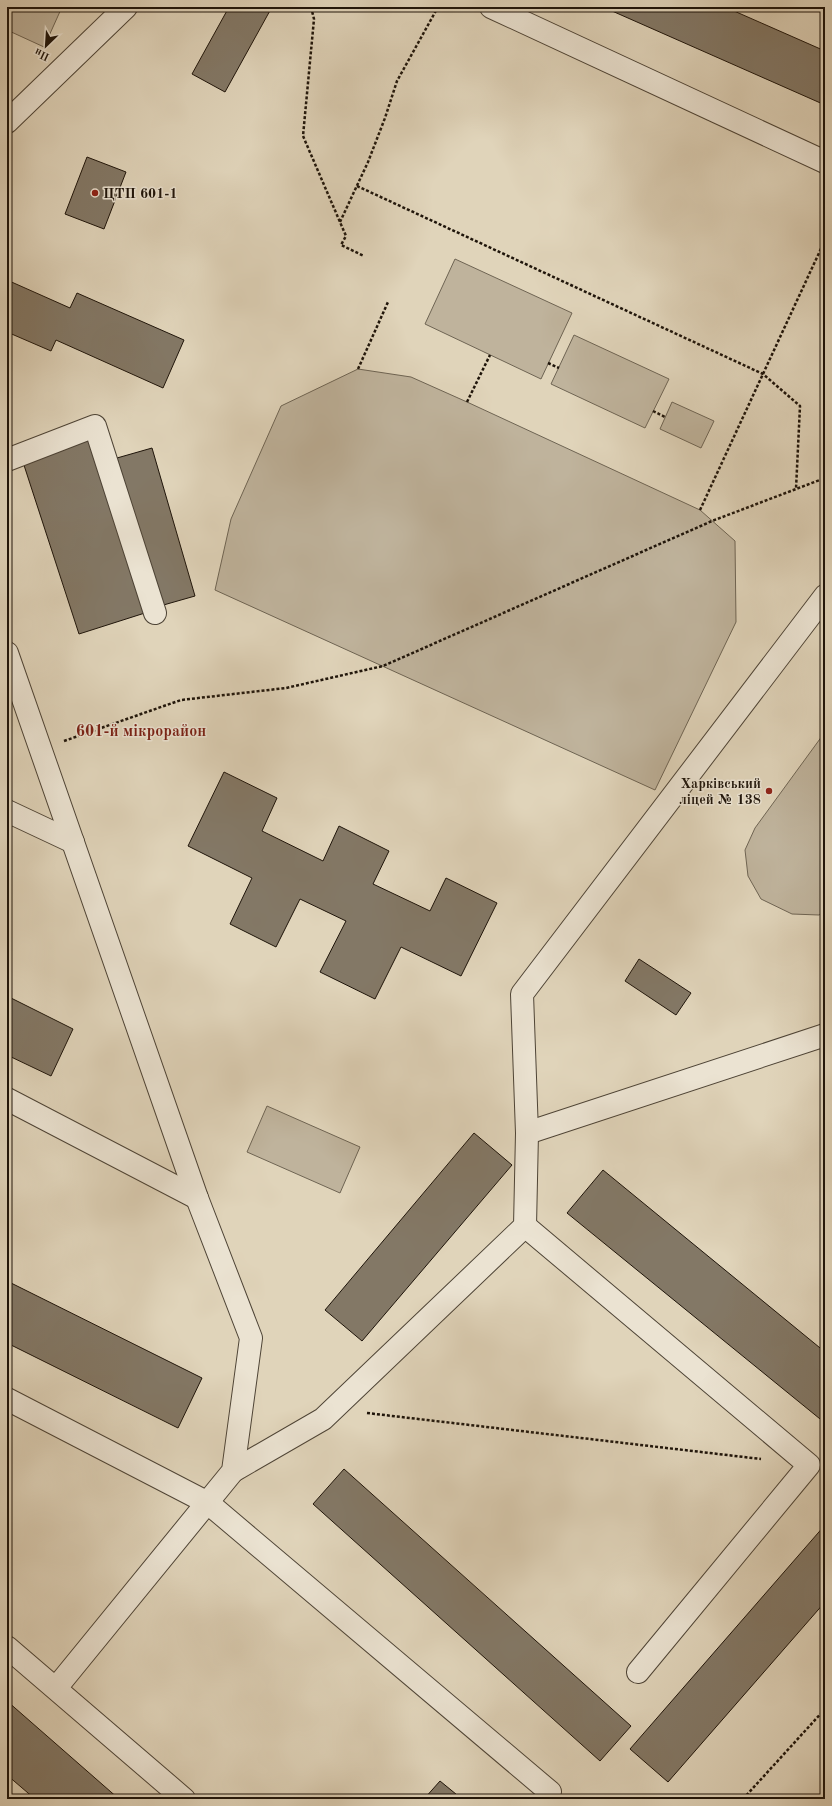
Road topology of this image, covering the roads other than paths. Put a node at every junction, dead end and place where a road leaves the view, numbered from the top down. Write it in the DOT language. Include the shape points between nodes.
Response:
graph roads {
  1 [pos="126,7"];
  2 [pos="491,7"];
  3 [pos="7,122"];
  4 [pos="825,162"];
  5 [pos="7,460"];
  6 [pos="825,596"];
  7 [pos="154,613"];
  8 [pos="7,653"];
  9 [pos="7,811"];
  10 [pos="73,842"];
  11 [pos="825,1035"];
  12 [pos="7,1099"];
  13 [pos="527,1133"];
  14 [pos="197,1198"];
  15 [pos="525,1226"];
  16 [pos="7,1399"];
  17 [pos="233,1471"];
  18 [pos="208,1504"];
  19 [pos="7,1647"];
  20 [pos="638,1672"];
  21 [pos="56,1688"];
  22 [pos="550,1792"];
  23 [pos="184,1799"];
  1 -- 3 [label="lane"];
  2 -- 4 [label="lane"];
  5 -- 7 [label="lane" via="95,426"];
  6 -- 13 [label="lane" via="522,994"];
  8 -- 10 [label="lane"];
  9 -- 10 [label="lane"];
  10 -- 14 [label="lane"];
  11 -- 13 [label="lane"];
  12 -- 14 [label="lane"];
  13 -- 15 [label="lane"];
  14 -- 17 [label="lane" via="251,1338"];
  15 -- 17 [label="lane" via="323,1419"];
  15 -- 20 [label="lane" via="809,1465"];
  16 -- 18 [label="lane"];
  17 -- 18 [label="lane"];
  18 -- 21 [label="lane"];
  18 -- 22 [label="lane"];
  19 -- 21 [label="lane"];
  21 -- 23 [label="lane"];
}
